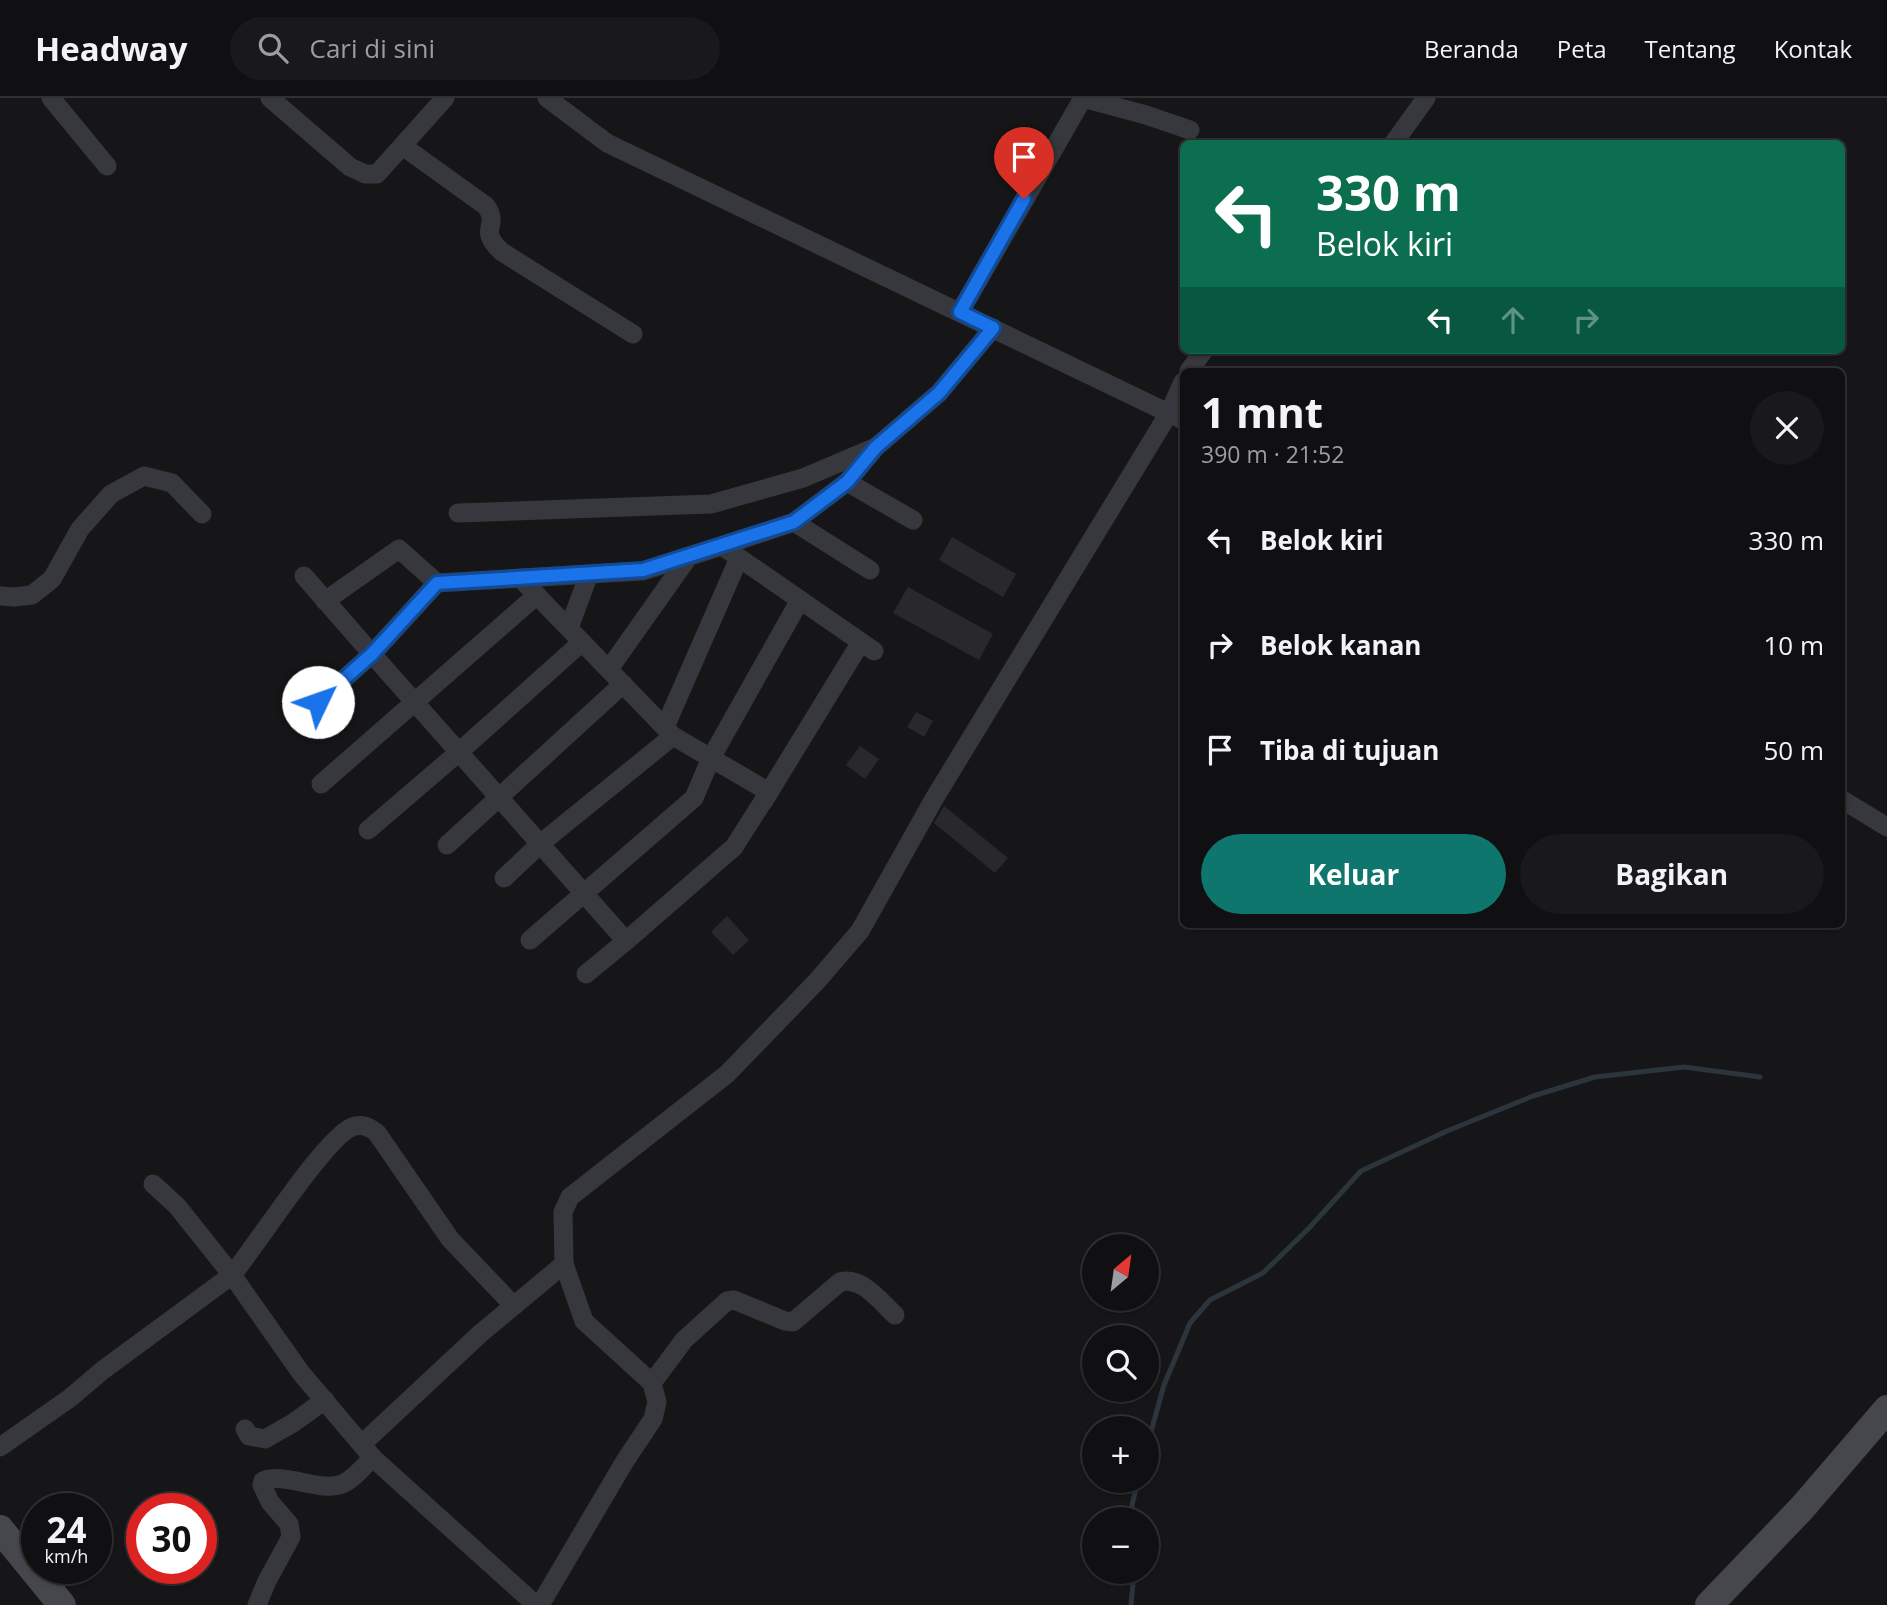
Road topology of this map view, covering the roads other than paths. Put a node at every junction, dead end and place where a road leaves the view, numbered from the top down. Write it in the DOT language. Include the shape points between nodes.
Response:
graph roads {
  1 [pos="51,98"];
  2 [pos="270,98"];
  3 [pos="445,98"];
  4 [pos="547,98"];
  5 [pos="1083,98"];
  6 [pos="1426,98"];
  7 [pos="1149,106"];
  8 [pos="1190,130"];
  9 [pos="1397,140"];
  10 [pos="404,147"];
  11 [pos="107,166"];
  12 [pos="960,312"];
  13 [pos="993,328"];
  14 [pos="633,334"];
  15 [pos="1180,397"];
  16 [pos="1176,417"];
  17 [pos="876,447"];
  18 [pos="847,482"];
  19 [pos="458,513"];
  20 [pos="202,514"];
  21 [pos="913,520"];
  22 [pos="794,522"];
  23 [pos="722,546"];
  24 [pos="689,556"];
  25 [pos="739,558"];
  26 [pos="870,570"];
  27 [pos="589,574"];
  28 [pos="304,576"];
  29 [pos="520,578"];
  30 [pos="437,583"];
  31 [pos="537,595"];
  32 [pos="0,596"];
  33 [pos="800,600"];
  34 [pos="325,601"];
  35 [pos="575,635"];
  36 [pos="372,654"];
  37 [pos="608,669"];
  38 [pos="623,684"];
  39 [pos="318,702"];
  40 [pos="415,703"];
  41 [pos="669,732"];
  42 [pos="459,752"];
  43 [pos="711,758"];
  44 [pos="321,784"];
  45 [pos="769,792"];
  46 [pos="500,798"];
  47 [pos="1845,801"];
  48 [pos="748,827"];
  49 [pos="1887,827"];
  50 [pos="368,830"];
  51 [pos="540,844"];
  52 [pos="447,845"];
  53 [pos="504,878"];
  54 [pos="584,894"];
  55 [pos="530,940"];
  56 [pos="626,941"];
  57 [pos="586,974"];
  58 [pos="153,1184"];
  59 [pos="564,1264"];
  60 [pos="232,1275"];
  61 [pos="514,1306"];
  62 [pos="895,1315"];
  63 [pos="652,1383"];
  64 [pos="325,1400"];
  65 [pos="1887,1409"];
  66 [pos="246,1429"];
  67 [pos="0,1447"];
  68 [pos="368,1451"];
  69 [pos="0,1529"];
  70 [pos="62,1605"];
  71 [pos="257,1605"];
  72 [pos="538,1605"];
  73 [pos="1709,1605"];
  1 -- 11 [label="street"];
  2 -- 10 [label="street" via="349,167 365,174 376,174"];
  3 -- 10 [label="street"];
  4 -- 12 [label="street" via="607,143"];
  5 -- 7 [label="street"];
  5 -- 12 [label="street"];
  6 -- 9 [label="street"];
  7 -- 8 [label="street"];
  10 -- 14 [label="street" via="486,206 492,219 491,242 502,252"];
  12 -- 13 [label="street"];
  13 -- 16 [label="street"];
  13 -- 17 [label="street" via="939,393"];
  15 -- 16 [label="street"];
  16 -- 59 [label="street" via="934,799 860,931 727,1074 570,1197 563,1212"];
  17 -- 18 [label="street"];
  17 -- 19 [label="street" via="803,478 711,504"];
  18 -- 21 [label="street"];
  18 -- 22 [label="street"];
  20 -- 32 [label="street" via="172,483 144,476 111,494 80,529 52,579 32,594"];
  22 -- 23 [label="street"];
  22 -- 26 [label="street"];
  23 -- 24 [label="street"];
  23 -- 25 [label="street"];
  24 -- 27 [label="street" via="643,570"];
  24 -- 37 [label="street"];
  25 -- 33 [label="street"];
  25 -- 41 [label="street"];
  27 -- 29 [label="street"];
  27 -- 35 [label="street"];
  28 -- 34 [label="street"];
  29 -- 30 [label="street"];
  29 -- 31 [label="street"];
  30 -- 34 [label="street" via="399,549"];
  30 -- 36 [label="street"];
  31 -- 35 [label="street"];
  31 -- 40 [label="street"];
  33 -- 43 [label="street"];
  33 -- 45 [label="street" via="867,646"];
  34 -- 36 [label="street"];
  35 -- 37 [label="street"];
  35 -- 42 [label="street"];
  36 -- 39 [label="street"];
  36 -- 40 [label="street"];
  37 -- 38 [label="street"];
  38 -- 41 [label="street"];
  38 -- 46 [label="street"];
  40 -- 42 [label="street"];
  40 -- 44 [label="street"];
  41 -- 43 [label="street"];
  41 -- 51 [label="street"];
  42 -- 46 [label="street"];
  42 -- 50 [label="street"];
  43 -- 45 [label="street"];
  43 -- 54 [label="street" via="694,797"];
  45 -- 48 [label="street"];
  45 -- 56 [label="street" via="734,847"];
  46 -- 51 [label="street"];
  46 -- 52 [label="street"];
  47 -- 49 [label="street"];
  51 -- 53 [label="street"];
  51 -- 54 [label="street"];
  54 -- 55 [label="street"];
  54 -- 56 [label="street"];
  56 -- 57 [label="street"];
  58 -- 60 [label="street" via="177,1206"];
  59 -- 61 [label="street"];
  59 -- 63 [label="street" via="584,1321"];
  60 -- 61 [label="street" via="339,1135 354,1125 367,1126 450,1240"];
  60 -- 64 [label="street"];
  60 -- 67 [label="street"];
  61 -- 68 [label="street" via="481,1333"];
  62 -- 63 [label="street" via="868,1290 846,1280 793,1322 727,1301 684,1340"];
  63 -- 72 [label="street" via="657,1402 653,1419"];
  64 -- 66 [label="street" via="265,1439 249,1436"];
  64 -- 68 [label="street"];
  65 -- 73 [label="street" via="1802,1508"];
  68 -- 71 [label="street" via="350,1479 339,1485 274,1478 263,1481 270,1502 289,1524 291,1537"];
  68 -- 72 [label="street"];
  69 -- 70 [label="street"];
}
